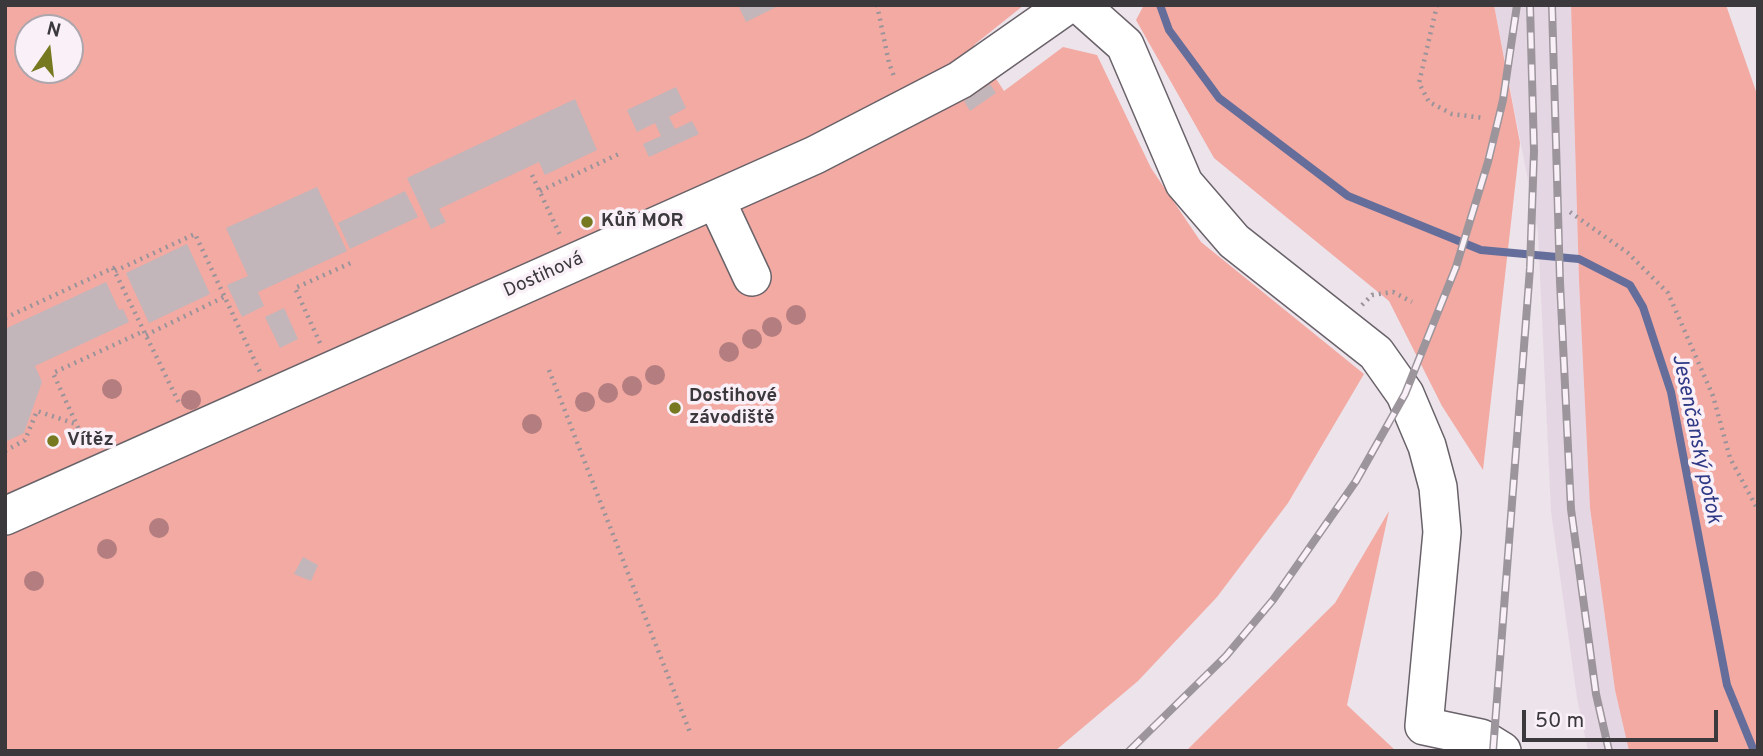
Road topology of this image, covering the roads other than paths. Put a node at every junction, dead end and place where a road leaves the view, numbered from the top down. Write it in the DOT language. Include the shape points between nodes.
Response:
graph roads {
  1 [pos="1067,5"];
  2 [pos="1080,5"];
  3 [pos="716,200"];
  4 [pos="752,277"];
  5 [pos="5,516"];
  6 [pos="1502,751"];
  1 -- 3 [label="street, Dostihová" via="960,80"];
  2 -- 6 [label="street" via="1125,45 1184,183 1234,241 1376,353 1405,394 1438,487 1441,532 1424,726 1481,738"];
  3 -- 4 [label="street"];
  3 -- 5 [label="street, Dostihová"];
}
